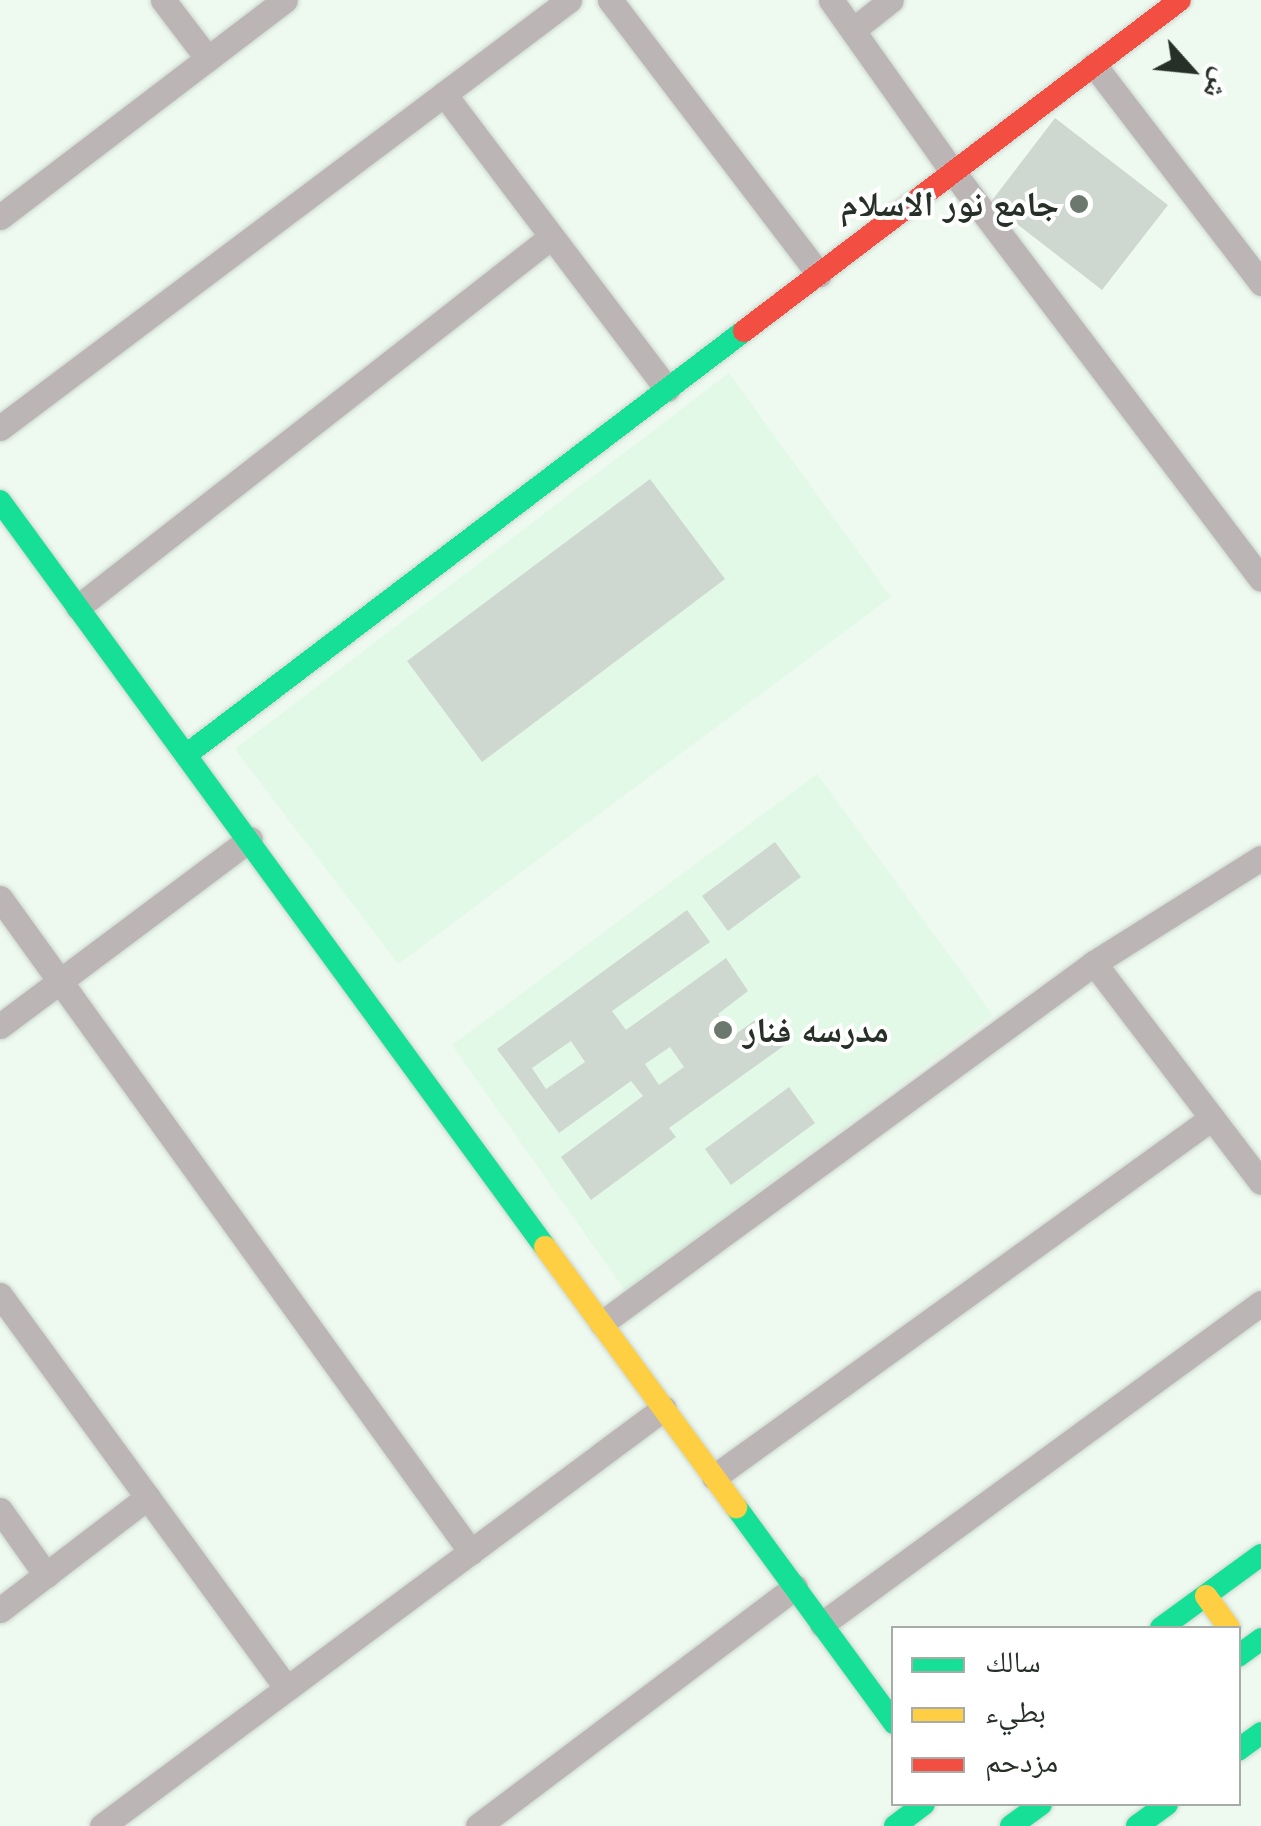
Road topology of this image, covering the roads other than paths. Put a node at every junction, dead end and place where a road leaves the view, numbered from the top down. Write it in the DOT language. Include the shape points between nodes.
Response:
graph roads {
  1 [pos="163,0"];
  2 [pos="285,0"];
  3 [pos="569,0"];
  4 [pos="610,0"];
  5 [pos="831,0"];
  6 [pos="892,0"];
  7 [pos="1180,0"];
  8 [pos="853,30"];
  9 [pos="208,59"];
  10 [pos="1094,66"];
  11 [pos="444,94"];
  12 [pos="953,172"];
  13 [pos="0,217"];
  14 [pos="551,237"];
  15 [pos="819,274"];
  16 [pos="1261,283"];
  17 [pos="666,389"];
  18 [pos="0,428"];
  19 [pos="0,501"];
  20 [pos="1261,579"];
  21 [pos="78,607"];
  22 [pos="186,755"];
  23 [pos="250,840"];
  24 [pos="1259,864"];
  25 [pos="0,898"];
  26 [pos="1094,963"];
  27 [pos="60,981"];
  28 [pos="0,1026"];
  29 [pos="1212,1118"];
  30 [pos="1261,1182"];
  31 [pos="0,1294"];
  32 [pos="1261,1303"];
  33 [pos="8,1323"];
  34 [pos="602,1323"];
  35 [pos="664,1408"];
  36 [pos="714,1477"];
  37 [pos="148,1497"];
  38 [pos="0,1510"];
  39 [pos="471,1552"];
  40 [pos="1261,1555"];
  41 [pos="46,1574"];
  42 [pos="795,1587"];
  43 [pos="1206,1596"];
  44 [pos="0,1610"];
  45 [pos="822,1624"];
  46 [pos="1164,1626"];
  47 [pos="1228,1626"];
  48 [pos="287,1688"];
  49 [pos="891,1719"];
  50 [pos="921,1806"];
  51 [pos="1038,1806"];
  52 [pos="1164,1806"];
  53 [pos="102,1826"];
  54 [pos="478,1826"];
  55 [pos="894,1826"];
  56 [pos="1011,1826"];
  57 [pos="1137,1826"];
  1 -- 9 [label="street"];
  2 -- 9 [label="street"];
  3 -- 11 [label="street"];
  4 -- 15 [label="street"];
  5 -- 8 [label="street"];
  6 -- 8 [label="street"];
  7 -- 10 [label="street"];
  8 -- 12 [label="street"];
  9 -- 13 [label="street"];
  10 -- 12 [label="street"];
  10 -- 16 [label="street"];
  11 -- 14 [label="street"];
  11 -- 18 [label="street"];
  12 -- 15 [label="street"];
  12 -- 20 [label="street"];
  14 -- 17 [label="street"];
  14 -- 21 [label="street"];
  15 -- 17 [label="street"];
  17 -- 22 [label="street"];
  19 -- 21 [label="street"];
  21 -- 22 [label="street"];
  22 -- 23 [label="street"];
  23 -- 27 [label="street"];
  23 -- 34 [label="street"];
  24 -- 26 [label="street"];
  25 -- 27 [label="street"];
  26 -- 29 [label="street"];
  26 -- 34 [label="street"];
  27 -- 28 [label="street"];
  27 -- 39 [label="street"];
  29 -- 30 [label="street"];
  29 -- 36 [label="street"];
  31 -- 33 [label="street"];
  32 -- 45 [label="street"];
  33 -- 37 [label="street"];
  34 -- 35 [label="street"];
  35 -- 36 [label="street"];
  35 -- 39 [label="street"];
  36 -- 42 [label="street"];
  37 -- 41 [label="street"];
  37 -- 48 [label="street"];
  38 -- 41 [label="street"];
  39 -- 48 [label="street"];
  40 -- 43 [label="street"];
  41 -- 44 [label="street"];
  42 -- 45 [label="street"];
  42 -- 54 [label="street"];
  43 -- 46 [label="street"];
  43 -- 47 [label="street"];
  45 -- 49 [label="street"];
  48 -- 53 [label="street"];
  50 -- 55 [label="street"];
  51 -- 56 [label="street"];
  52 -- 57 [label="street"];
}
